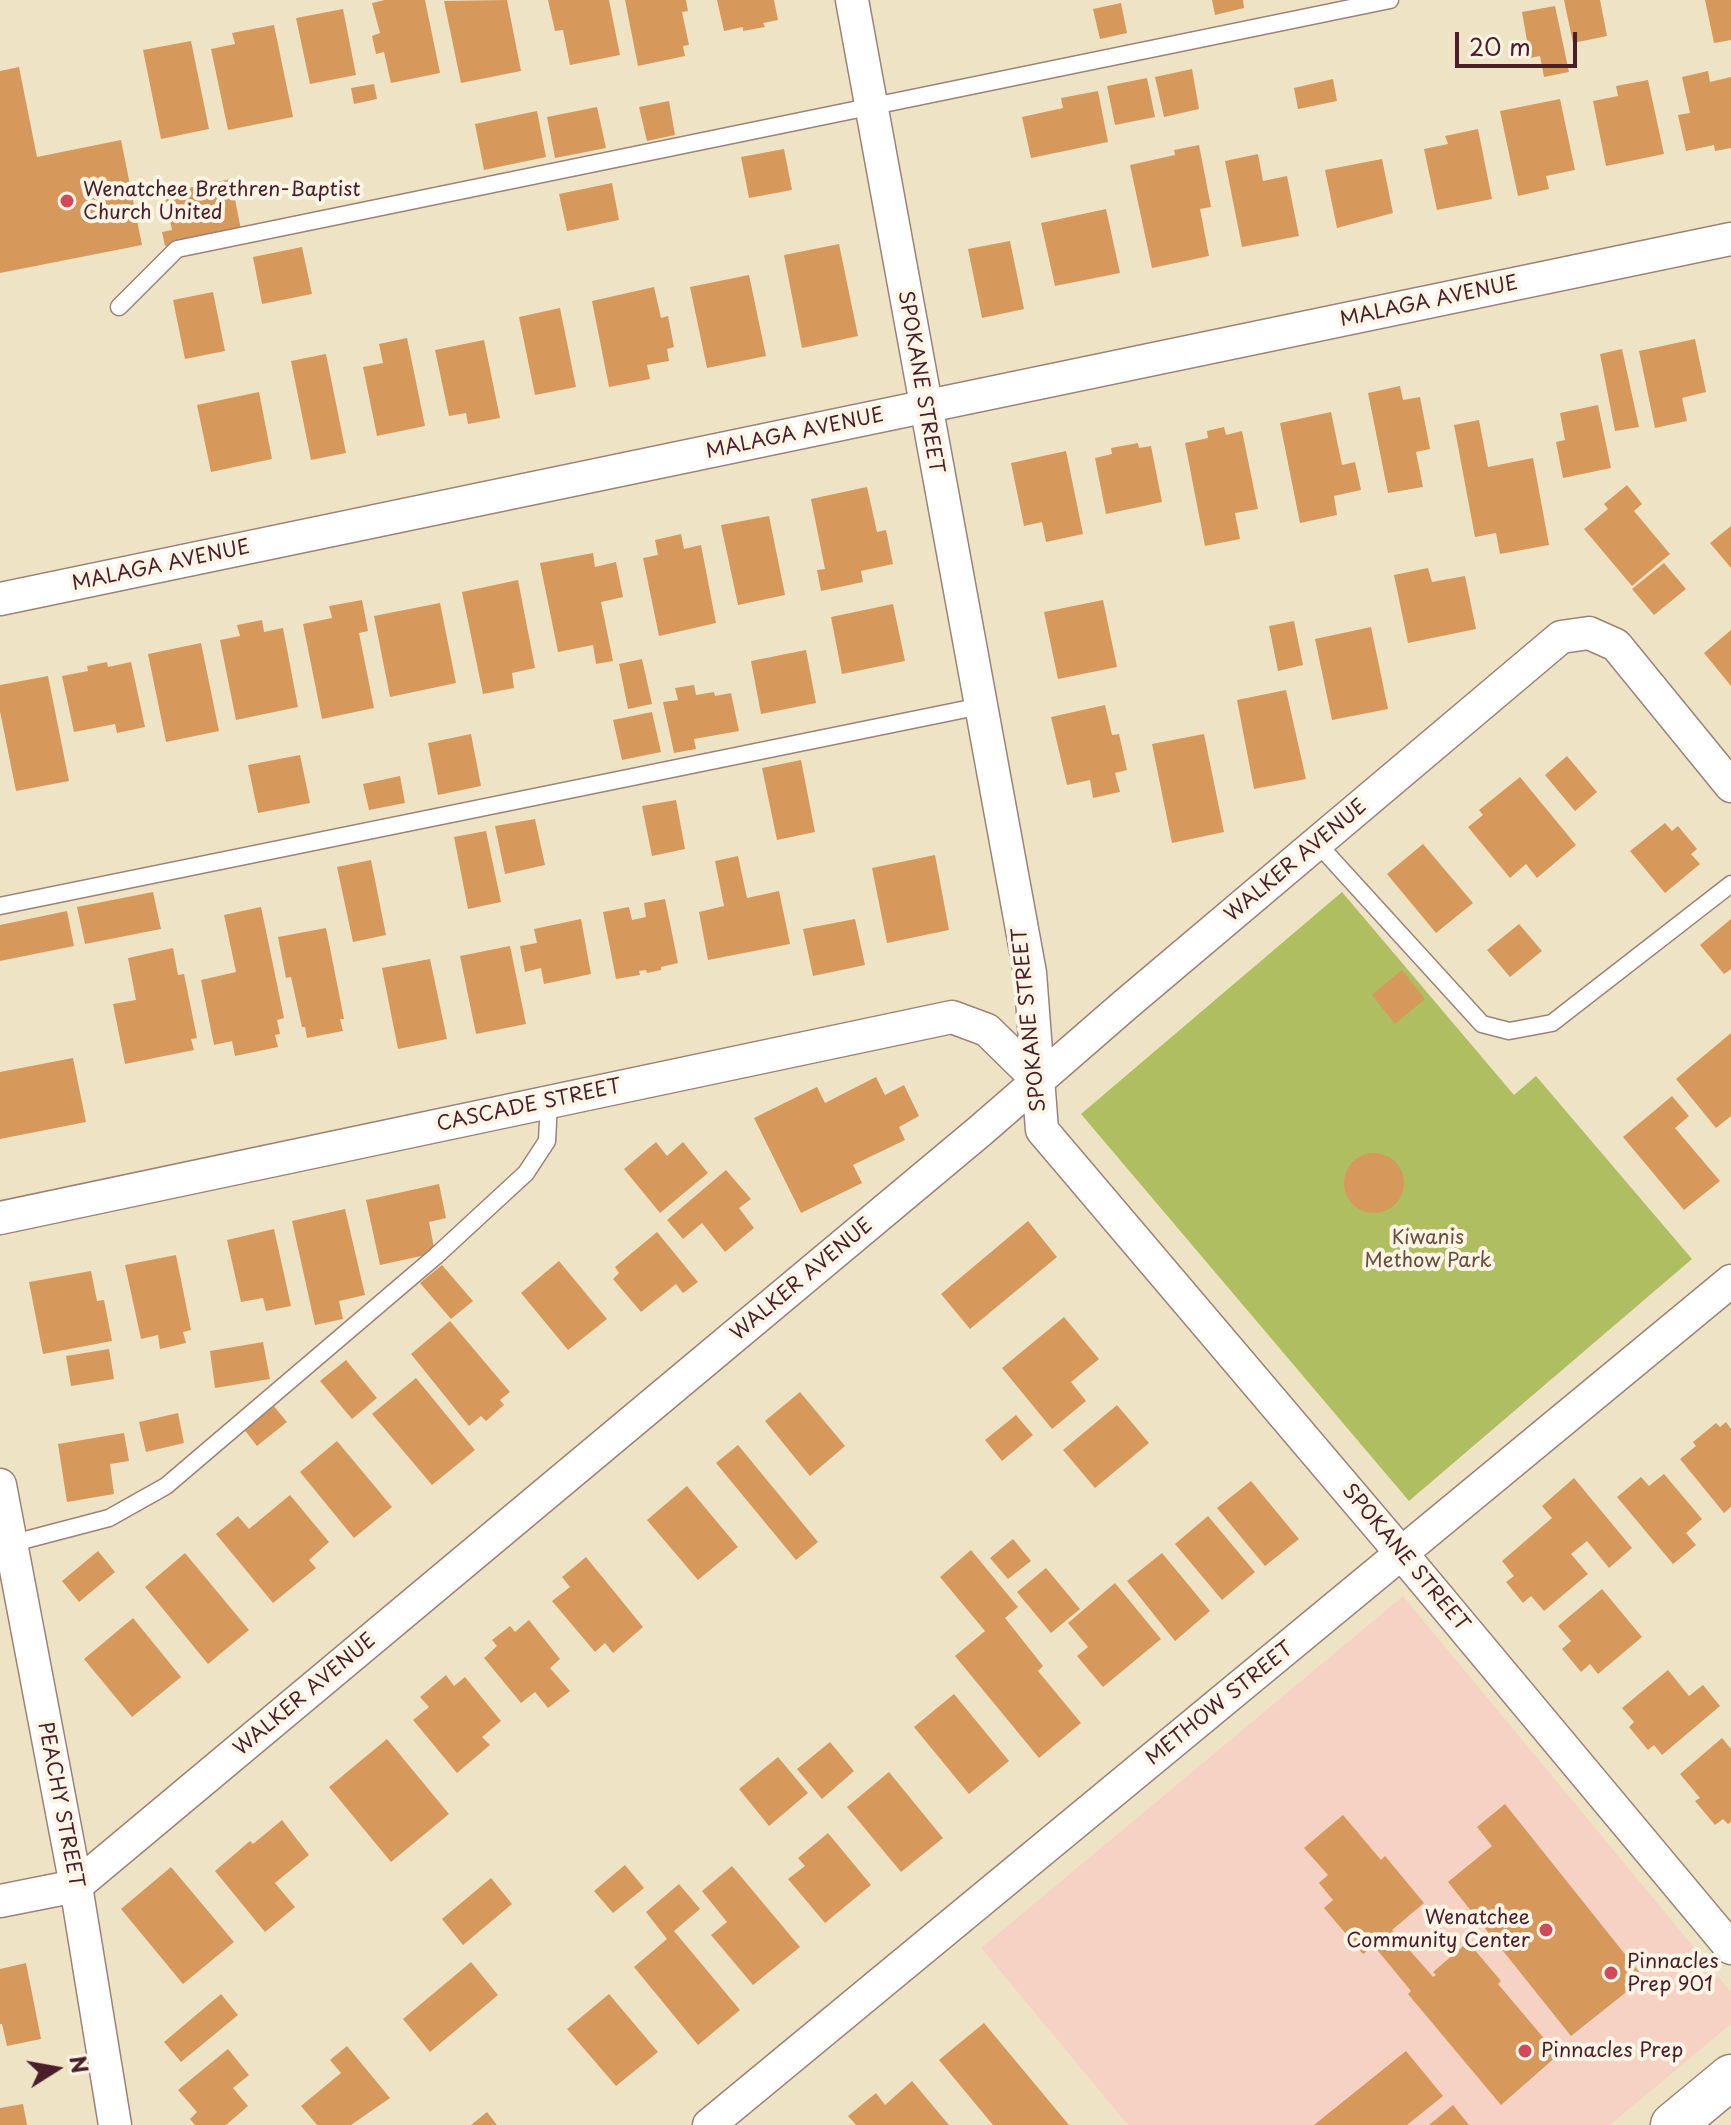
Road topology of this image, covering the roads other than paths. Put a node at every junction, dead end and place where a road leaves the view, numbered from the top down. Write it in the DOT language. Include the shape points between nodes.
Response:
graph roads {
  1 [pos="852,0"];
  2 [pos="1390,0"];
  3 [pos="871,105"];
  4 [pos="1731,239"];
  5 [pos="119,307"];
  6 [pos="924,407"];
  7 [pos="0,599"];
  8 [pos="981,706"];
  9 [pos="1731,786"];
  10 [pos="1317,843"];
  11 [pos="1731,884"];
  12 [pos="0,906"];
  13 [pos="1037,1079"];
  14 [pos="549,1102"];
  15 [pos="0,1218"];
  16 [pos="1731,1281"];
  17 [pos="0,1485"];
  18 [pos="6,1545"];
  19 [pos="1402,1554"];
  20 [pos="76,1886"];
  21 [pos="0,1901"];
  22 [pos="1731,1948"];
  23 [pos="1731,2077"];
  24 [pos="115,2125"];
  25 [pos="709,2125"];
  26 [pos="1673,2125"];
  1 -- 3 [label="street, SPOKANE STREET"];
  2 -- 3 [label="lane"];
  3 -- 5 [label="lane" via="177,249"];
  3 -- 6 [label="street, SPOKANE STREET"];
  4 -- 6 [label="street, MALAGA AVENUE"];
  6 -- 7 [label="street, MALAGA AVENUE"];
  6 -- 8 [label="street, SPOKANE STREET"];
  8 -- 12 [label="lane"];
  8 -- 13 [label="street, SPOKANE STREET" via="1030,973"];
  9 -- 10 [label="street, WALKER AVENUE" via="1616,645 1589,633 1561,637"];
  10 -- 11 [label="lane" via="1482,1024 1509,1031 1552,1023"];
  10 -- 13 [label="street, WALKER AVENUE"];
  13 -- 14 [label="street, CASCADE STREET" via="987,1030 952,1017"];
  13 -- 19 [label="street, SPOKANE STREET" via="1042,1130"];
  13 -- 20 [label="street, WALKER AVENUE"];
  14 -- 15 [label="street, CASCADE STREET"];
  14 -- 18 [label="lane" via="547,1141 526,1173 166,1486 109,1518"];
  16 -- 19 [label="street, METHOW STREET"];
  17 -- 18 [label="street, PEACHY STREET"];
  18 -- 20 [label="street, PEACHY STREET"];
  19 -- 22 [label="street, SPOKANE STREET"];
  19 -- 25 [label="street, METHOW STREET"];
  20 -- 21 [label="street, WALKER AVENUE"];
  20 -- 24 [label="street, PEACHY STREET"];
  23 -- 26 [label="main road"];
}
